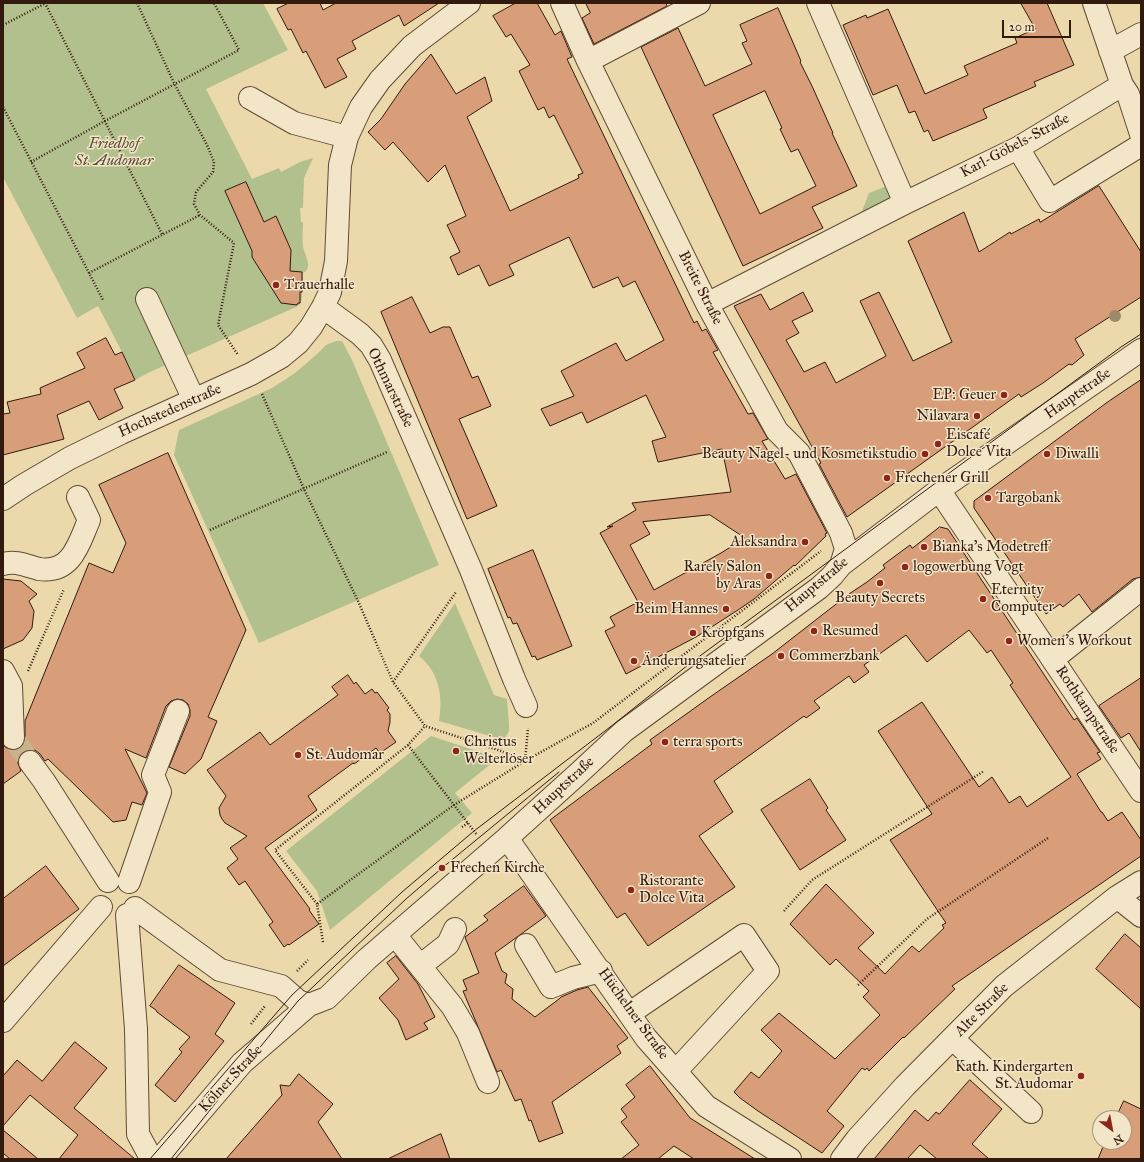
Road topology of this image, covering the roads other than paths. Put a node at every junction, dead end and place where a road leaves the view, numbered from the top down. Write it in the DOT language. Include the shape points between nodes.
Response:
graph roads {
  1 [pos="469,3"];
  2 [pos="562,3"];
  3 [pos="699,3"];
  4 [pos="818,3"];
  5 [pos="1094,3"];
  6 [pos="1141,34"];
  7 [pos="1110,51"];
  8 [pos="588,61"];
  9 [pos="1122,85"];
  10 [pos="250,98"];
  11 [pos="1141,134"];
  12 [pos="347,137"];
  13 [pos="1141,145"];
  14 [pos="1018,148"];
  15 [pos="905,203"];
  16 [pos="147,299"];
  17 [pos="707,304"];
  18 [pos="323,307"];
  19 [pos="1141,350"];
  20 [pos="194,400"];
  21 [pos="70,458"];
  22 [pos="3,482"];
  23 [pos="939,490"];
  24 [pos="78,497"];
  25 [pos="3,499"];
  26 [pos="3,564"];
  27 [pos="841,565"];
  28 [pos="1141,589"];
  29 [pos="1053,658"];
  30 [pos="7,679"];
  31 [pos="526,706"];
  32 [pos="178,711"];
  33 [pos="13,738"];
  34 [pos="30,762"];
  35 [pos="1141,791"];
  36 [pos="507,838"];
  37 [pos="118,881"];
  38 [pos="1141,882"];
  39 [pos="1117,897"];
  40 [pos="101,907"];
  41 [pos="131,911"];
  42 [pos="1141,916"];
  43 [pos="455,929"];
  44 [pos="395,935"];
  45 [pos="526,945"];
  46 [pos="420,966"];
  47 [pos="601,971"];
  48 [pos="309,1005"];
  49 [pos="630,1013"];
  50 [pos="3,1021"];
  51 [pos="952,1039"];
  52 [pos="676,1071"];
  53 [pos="488,1082"];
  54 [pos="1031,1112"];
  55 [pos="153,1159"];
  56 [pos="160,1159"];
  57 [pos="790,1159"];
  58 [pos="842,1159"];
  1 -- 12 [label="street" via="395,62 361,107"];
  2 -- 8 [label="street, Breite Straße"];
  3 -- 8 [label="street"];
  4 -- 15 [label="street"];
  5 -- 7 [label="street"];
  6 -- 7 [label="street"];
  7 -- 9 [label="street"];
  8 -- 17 [label="street, Breite Straße"];
  9 -- 11 [label="street" via="1128,94"];
  9 -- 14 [label="street, Karl-Göbels-Straße"];
  10 -- 12 [label="street" via="294,123"];
  12 -- 18 [label="street" via="340,166 336,261 330,292"];
  13 -- 14 [label="street" via="1050,201"];
  14 -- 15 [label="street, Karl-Göbels-Straße"];
  15 -- 17 [label="street, Karl-Göbels-Straße"];
  16 -- 20 [label="street"];
  17 -- 27 [label="street, Breite Straße" via="777,431 799,453 841,534 846,549"];
  18 -- 20 [label="street, Hochstedenstraße" via="298,343 281,357"];
  18 -- 31 [label="street, Othmarstraße" via="360,334 371,345 380,360 471,570"];
  19 -- 23 [label="street, Hauptstraße"];
  20 -- 21 [label="street, Hochstedenstraße"];
  21 -- 22 [label="street"];
  21 -- 25 [label="street, Hochstedenstraße"];
  23 -- 27 [label="street, Hauptstraße"];
  23 -- 29 [label="street, Rothkampstraße"];
  24 -- 26 [label="street" via="89,520 74,555 65,564 55,569"];
  27 -- 36 [label="street, Hauptstraße" via="819,588 624,730"];
  28 -- 29 [label="street"];
  29 -- 35 [label="street, Rothkampstraße"];
  30 -- 33 [label="street"];
  32 -- 37 [label="street" via="153,775 160,792"];
  34 -- 37 [label="street"];
  36 -- 44 [label="street, Kölner Straße"];
  36 -- 47 [label="street, Hüchelner Straße"];
  37 -- 40 [label="street" via="103,886 99,893"];
  37 -- 41 [label="street" via="134,886 137,901"];
  38 -- 39 [label="street, Alte Straße"];
  39 -- 42 [label="street"];
  39 -- 51 [label="street, Alte Straße" via="1004,986"];
  40 -- 41 [label="street" via="112,916 120,917"];
  40 -- 50 [label="street"];
  41 -- 48 [label="street" via="220,970 281,986 298,1001"];
  41 -- 55 [label="street" via="138,1134"];
  43 -- 46 [label="street" via="448,944"];
  44 -- 46 [label="street"];
  44 -- 48 [label="street, Kölner Straße" via="327,998"];
  45 -- 47 [label="street" via="551,988 573,978"];
  46 -- 53 [label="street" via="452,1006 468,1033"];
  47 -- 49 [label="street, Hüchelner Straße"];
  48 -- 56 [label="street, Kölner Straße" via="242,1063"];
  49 -- 52 [label="street, Hüchelner Straße" via="646,1038"];
  49 -- 52 [label="street" via="744,935 768,971"];
  51 -- 54 [label="street"];
  51 -- 58 [label="street, Alte Straße" via="857,1138"];
  52 -- 57 [label="street, Hüchelner Straße" via="706,1106"];
}
